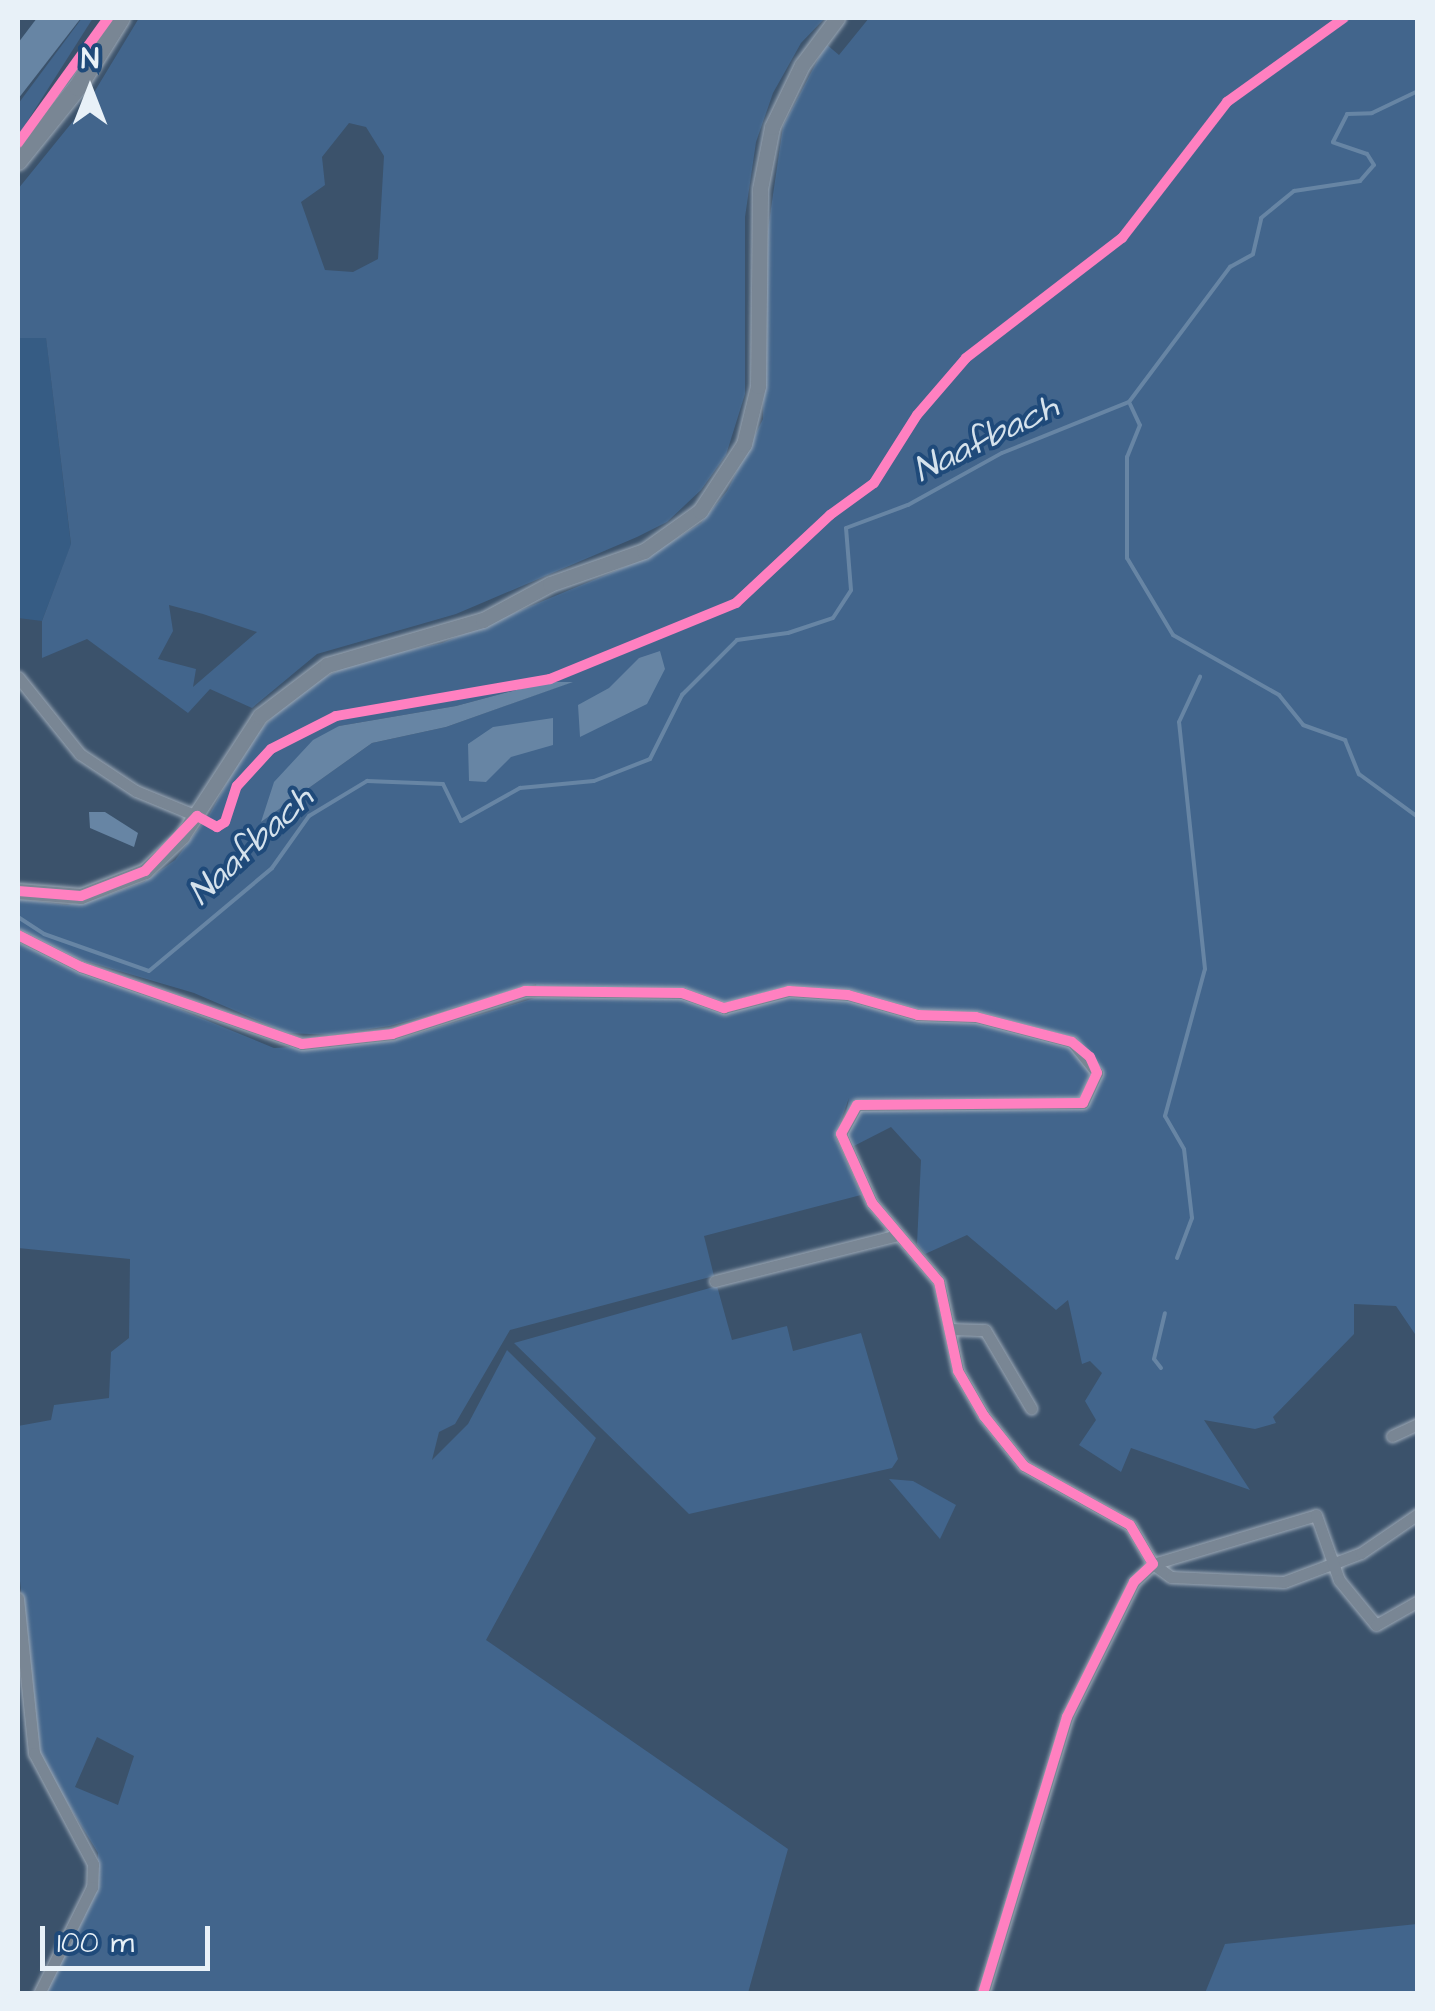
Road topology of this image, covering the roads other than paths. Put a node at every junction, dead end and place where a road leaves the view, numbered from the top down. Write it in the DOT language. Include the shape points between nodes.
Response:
graph roads {
  1 [pos="121,18"];
  2 [pos="837,18"];
  3 [pos="18,161"];
  4 [pos="18,678"];
  5 [pos="197,816"];
  6 [pos="18,892"];
  7 [pos="18,935"];
  8 [pos="894,1236"];
  9 [pos="716,1281"];
  10 [pos="951,1329"];
  11 [pos="1031,1408"];
  12 [pos="1418,1424"];
  13 [pos="1392,1436"];
  14 [pos="1418,1514"];
  15 [pos="1153,1564"];
  16 [pos="1332,1565"];
  17 [pos="18,1598"];
  18 [pos="1418,1601"];
  19 [pos="39,1994"];
  20 [pos="983,1994"];
  1 -- 3 [label="main road" via="78,87"];
  2 -- 5 [label="street" via="802,65 772,127 760,189 758,386 744,444 724,484 674,534 644,550 550,584 442,636 327,665 260,716"];
  4 -- 5 [label="street" via="80,754 136,791"];
  5 -- 6 [label="street" via="166,853 125,882 60,898"];
  7 -- 8 [label="street" via="81,968 302,1044 392,1034 525,991 682,993 724,1008 789,991 848,994 918,1015 976,1017 1072,1042 1090,1057 1096,1073 1083,1102 880,1102 852,1108 841,1134"];
  8 -- 9 [label="street"];
  8 -- 10 [label="street" via="934,1274"];
  10 -- 11 [label="street" via="985,1330"];
  10 -- 15 [label="street" via="958,1372 1001,1440 1024,1466 1130,1525"];
  12 -- 13 [label="street"];
  14 -- 16 [label="street" via="1361,1554"];
  15 -- 16 [label="street" via="1171,1577 1255,1583 1284,1582"];
  15 -- 16 [label="street" via="1316,1515"];
  15 -- 20 [label="street" via="1134,1582 1067,1717"];
  16 -- 18 [label="street" via="1376,1624"];
  17 -- 19 [label="street" via="34,1753 93,1864 92,1887"];
}
